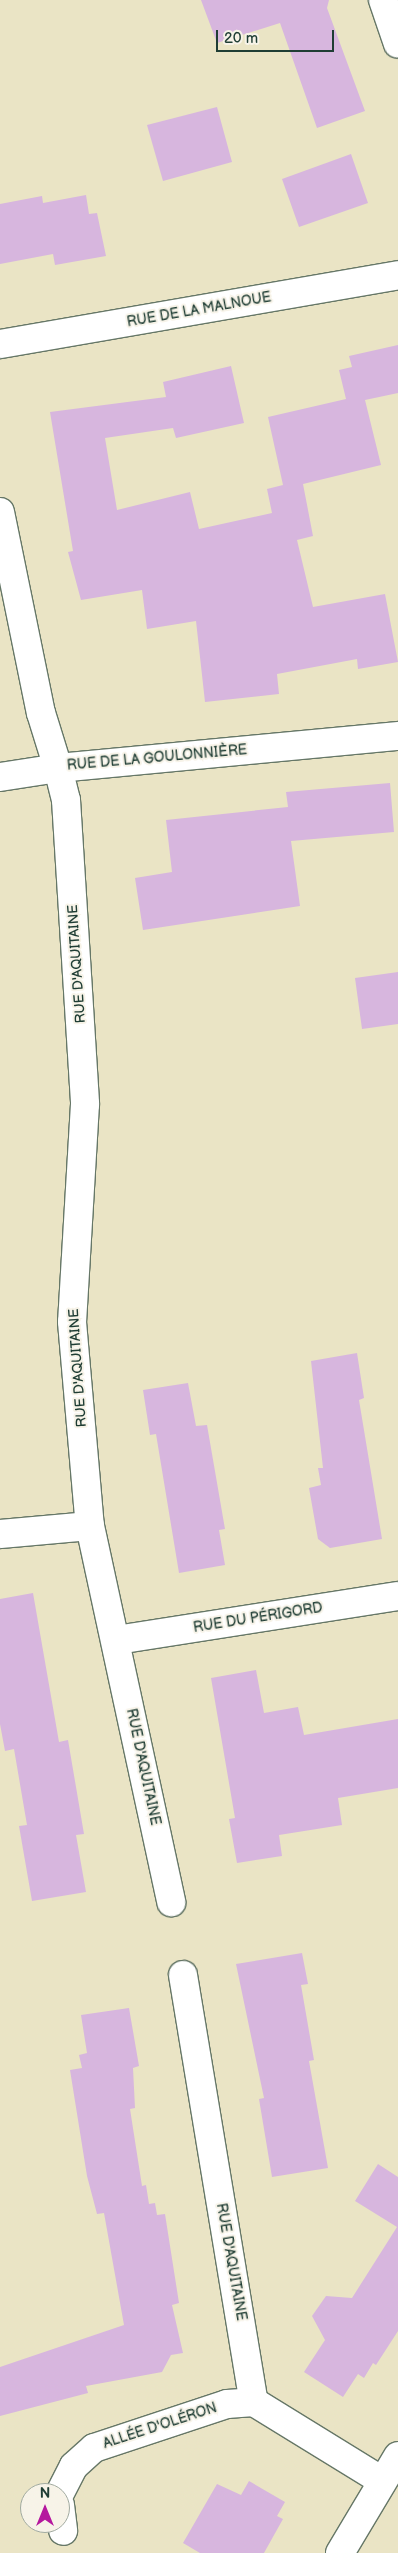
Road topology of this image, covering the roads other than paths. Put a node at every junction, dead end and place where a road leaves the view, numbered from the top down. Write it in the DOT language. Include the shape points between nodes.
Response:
graph roads {
  1 [pos="383,0"];
  2 [pos="398,44"];
  3 [pos="398,276"];
  4 [pos="0,344"];
  5 [pos="0,512"];
  6 [pos="398,736"];
  7 [pos="58,768"];
  8 [pos="0,777"];
  9 [pos="90,1526"];
  10 [pos="0,1534"];
  11 [pos="398,1596"];
  12 [pos="117,1640"];
  13 [pos="171,1902"];
  14 [pos="183,1975"];
  15 [pos="254,2402"];
  16 [pos="398,2456"];
  17 [pos="381,2480"];
  18 [pos="65,2483"];
  19 [pos="340,2553"];
  1 -- 2 [label="street"];
  3 -- 4 [label="street, RUE DE LA MALNOUE"];
  5 -- 7 [label="street, RUE DE LA GOULONNIÈRE" via="41,713"];
  6 -- 7 [label="street, RUE DE LA GOULONNIÈRE"];
  7 -- 8 [label="street"];
  7 -- 9 [label="street, RUE D'AQUITAINE" via="66,800 85,1104 72,1322"];
  9 -- 10 [label="street"];
  9 -- 12 [label="street, RUE D'AQUITAINE"];
  11 -- 12 [label="street, RUE DU PÉRIGORD"];
  12 -- 13 [label="street, RUE D'AQUITAINE"];
  14 -- 15 [label="street, RUE D'AQUITAINE"];
  15 -- 17 [label="street"];
  15 -- 18 [label="street, ALLÉE D'OLÉRON" via="227,2404 94,2448 74,2466"];
  16 -- 17 [label="street"];
  17 -- 19 [label="street"];
}
